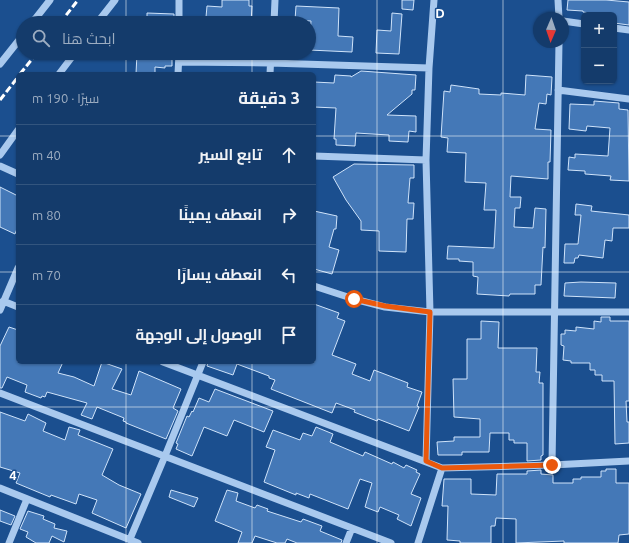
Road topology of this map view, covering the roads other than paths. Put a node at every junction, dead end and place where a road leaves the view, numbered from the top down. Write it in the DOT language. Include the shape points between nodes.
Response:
graph roads {
  1 [pos="50,0"];
  2 [pos="115,0"];
  3 [pos="179,0"];
  4 [pos="276,0"];
  5 [pos="434,0"];
  6 [pos="558,0"];
  7 [pos="559,12"];
  8 [pos="37,16"];
  9 [pos="102,16"];
  10 [pos="179,16"];
  11 [pos="275,16"];
  12 [pos="569,22"];
  13 [pos="581,24"];
  14 [pos="617,28"];
  15 [pos="629,30"];
  16 [pos="16,44"];
  17 [pos="559,48"];
  18 [pos="70,60"];
  19 [pos="270,60"];
  20 [pos="179,62"];
  21 [pos="270,63"];
  22 [pos="0,64"];
  23 [pos="429,68"];
  24 [pos="61,72"];
  25 [pos="178,72"];
  26 [pos="270,72"];
  27 [pos="558,90"];
  28 [pos="629,99"];
  29 [pos="16,133"];
  30 [pos="0,155"];
  31 [pos="316,156"];
  32 [pos="426,160"];
  33 [pos="0,166"];
  34 [pos="16,173"];
  35 [pos="16,273"];
  36 [pos="316,287"];
  37 [pos="4,301"];
  38 [pos="16,306"];
  39 [pos="0,310"];
  40 [pos="554,311"];
  41 [pos="430,312"];
  42 [pos="629,312"];
  43 [pos="168,364"];
  44 [pos="202,364"];
  45 [pos="198,375"];
  46 [pos="0,393"];
  47 [pos="165,456"];
  48 [pos="426,461"];
  49 [pos="629,461"];
  50 [pos="552,465"];
  51 [pos="442,468"];
  52 [pos="0,488"];
  53 [pos="27,499"];
  54 [pos="352,528"];
  55 [pos="130,540"];
  56 [pos="9,543"];
  57 [pos="138,543"];
  58 [pos="346,543"];
  59 [pos="391,543"];
  60 [pos="418,543"];
  1 -- 8 [label="street"];
  2 -- 9 [label="street"];
  3 -- 10 [label="street"];
  4 -- 11 [label="street"];
  5 -- 23 [label="street"];
  6 -- 7 [label="street"];
  12 -- 13 [label="street"];
  14 -- 15 [label="street"];
  16 -- 22 [label="street"];
  17 -- 27 [label="street"];
  18 -- 24 [label="street"];
  19 -- 21 [label="street"];
  20 -- 21 [label="street"];
  20 -- 25 [label="street"];
  21 -- 23 [label="street"];
  21 -- 26 [label="street"];
  23 -- 32 [label="street"];
  27 -- 28 [label="street"];
  27 -- 40 [label="street"];
  29 -- 30 [label="street"];
  31 -- 32 [label="street"];
  32 -- 41 [label="street"];
  33 -- 34 [label="street"];
  35 -- 37 [label="street"];
  36 -- 41 [label="street" via="379,305"];
  37 -- 38 [label="street"];
  37 -- 39 [label="street"];
  40 -- 41 [label="street"];
  40 -- 42 [label="street"];
  40 -- 50 [label="street"];
  41 -- 48 [label="street"];
  43 -- 45 [label="street"];
  44 -- 45 [label="street"];
  45 -- 47 [label="street"];
  45 -- 48 [label="street"];
  46 -- 47 [label="street"];
  47 -- 54 [label="street"];
  47 -- 55 [label="street"];
  48 -- 51 [label="street"];
  49 -- 50 [label="street"];
  50 -- 51 [label="street"];
  51 -- 60 [label="street"];
  52 -- 53 [label="street"];
  53 -- 55 [label="street"];
  53 -- 56 [label="street"];
  54 -- 58 [label="street"];
  54 -- 59 [label="street"];
  55 -- 57 [label="street"];
}
